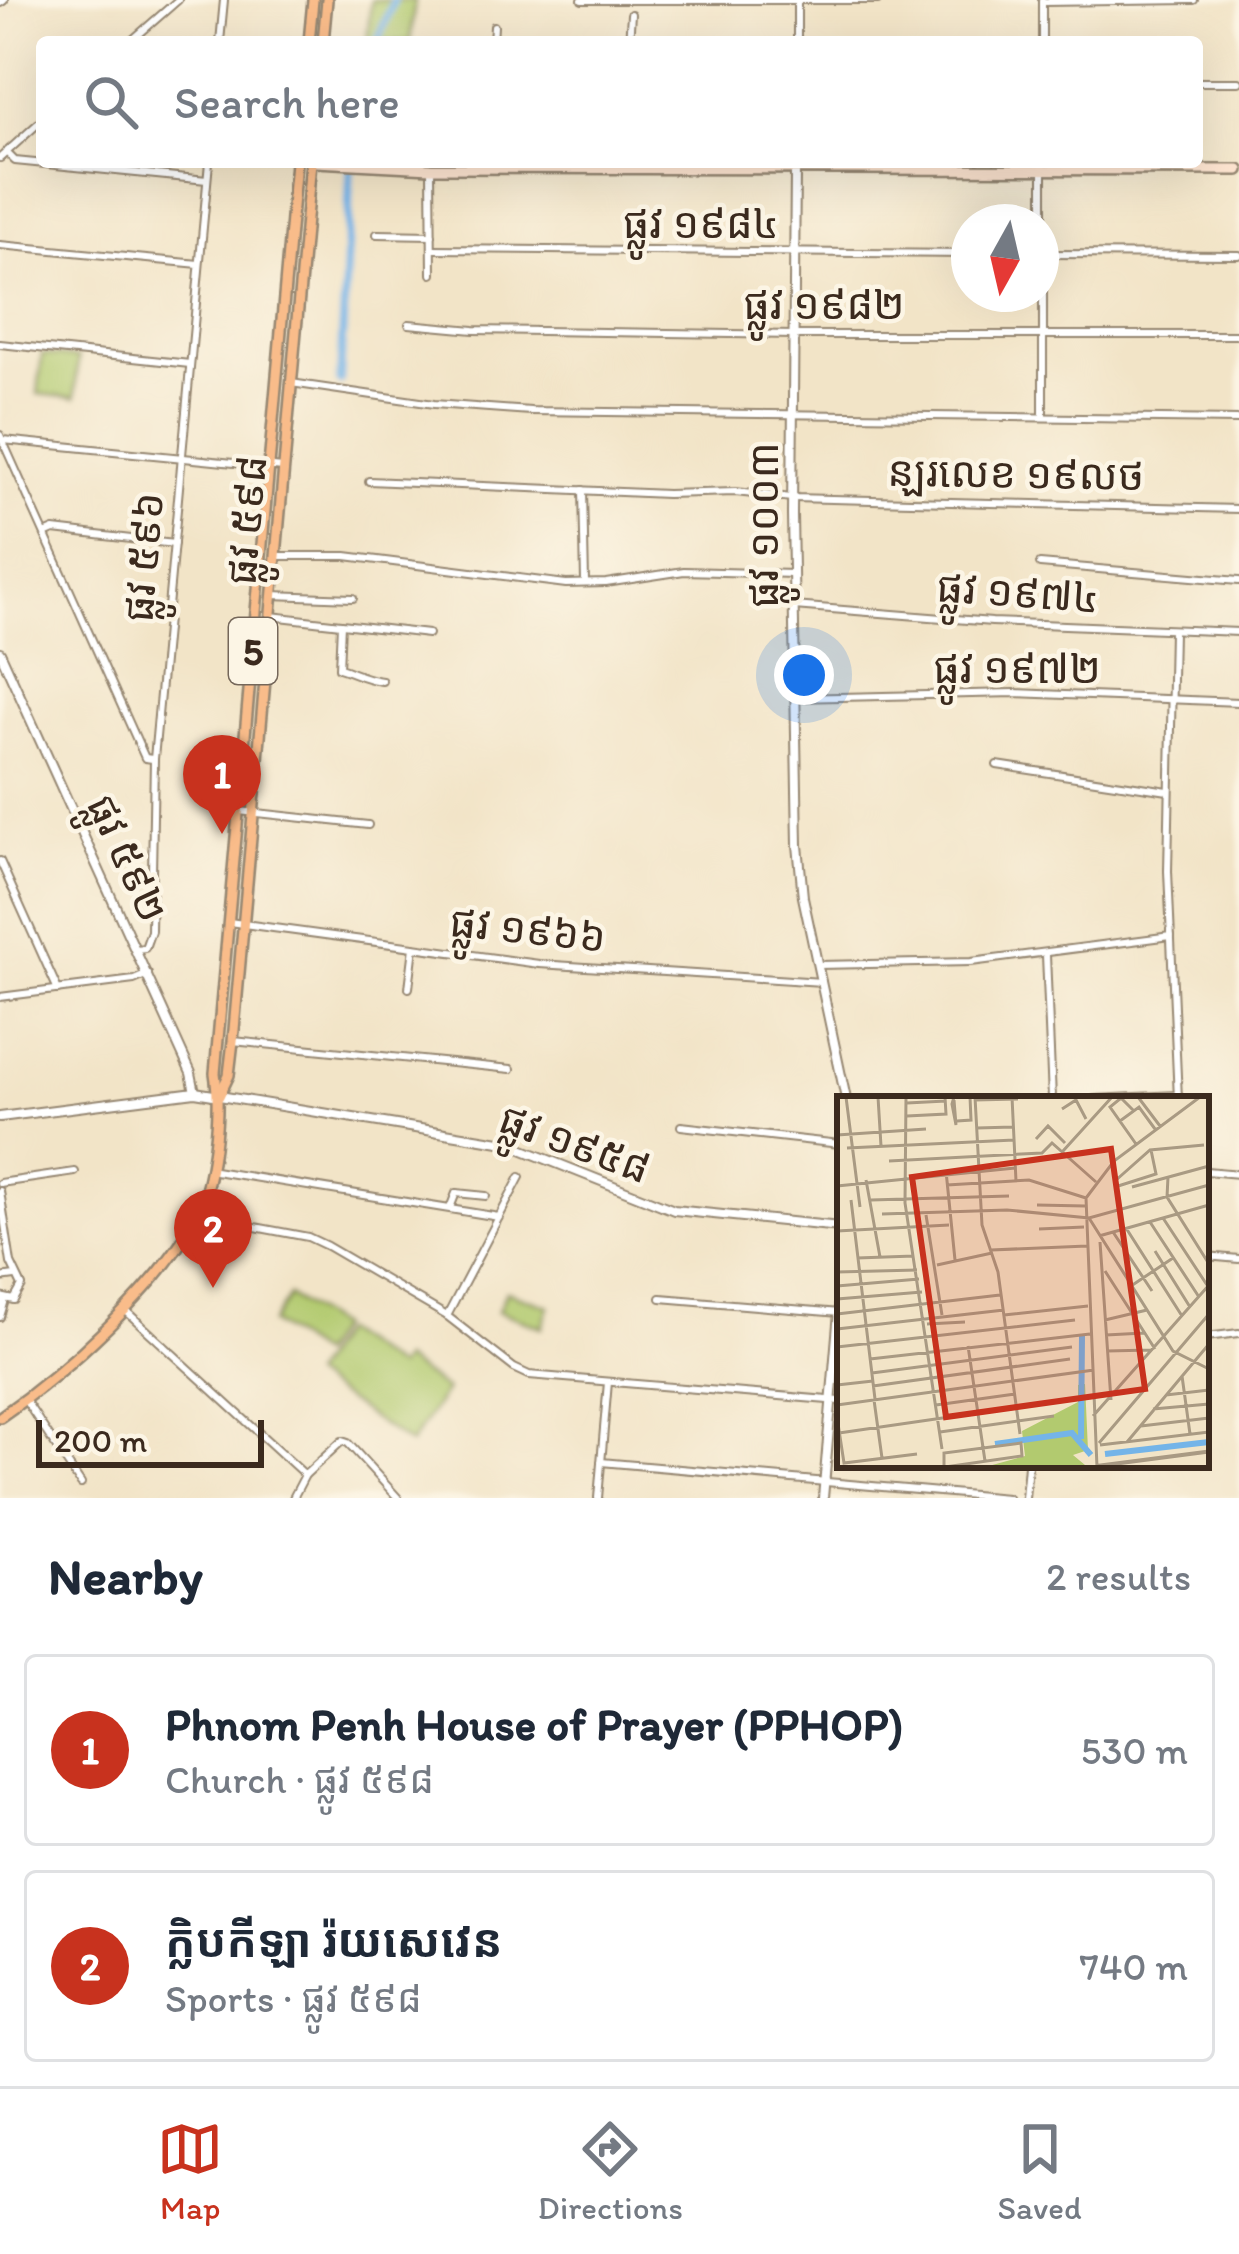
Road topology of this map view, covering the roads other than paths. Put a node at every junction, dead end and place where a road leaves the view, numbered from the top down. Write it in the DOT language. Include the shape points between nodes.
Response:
graph roads {
  1 [pos="178,0"];
  2 [pos="224,0"];
  3 [pos="313,0"];
  4 [pos="327,0"];
  5 [pos="582,0"];
  6 [pos="878,0"];
  7 [pos="1194,0"];
  8 [pos="797,1"];
  9 [pos="1042,1"];
  10 [pos="631,14"];
  11 [pos="494,26"];
  12 [pos="137,36"];
  13 [pos="221,36"];
  14 [pos="310,36"];
  15 [pos="324,36"];
  16 [pos="493,36"];
  17 [pos="629,36"];
  18 [pos="796,36"];
  19 [pos="1042,36"];
  20 [pos="1203,82"];
  21 [pos="1239,82"];
  22 [pos="36,125"];
  23 [pos="3,155"];
  24 [pos="36,163"];
  25 [pos="86,168"];
  26 [pos="208,168"];
  27 [pos="295,168"];
  28 [pos="313,168"];
  29 [pos="431,168"];
  30 [pos="795,168"];
  31 [pos="1043,168"];
  32 [pos="1141,168"];
  33 [pos="1239,170"];
  34 [pos="207,180"];
  35 [pos="1043,204"];
  36 [pos="377,234"];
  37 [pos="432,235"];
  38 [pos="0,245"];
  39 [pos="432,249"];
  40 [pos="794,253"];
  41 [pos="951,254"];
  42 [pos="1059,254"];
  43 [pos="1239,255"];
  44 [pos="200,264"];
  45 [pos="432,274"];
  46 [pos="1043,312"];
  47 [pos="409,324"];
  48 [pos="794,335"];
  49 [pos="1044,335"];
  50 [pos="1239,335"];
  51 [pos="0,344"];
  52 [pos="190,364"];
  53 [pos="291,383"];
  54 [pos="793,414"];
  55 [pos="1043,417"];
  56 [pos="1239,420"];
  57 [pos="1,439"];
  58 [pos="182,458"];
  59 [pos="270,467"];
  60 [pos="284,468"];
  61 [pos="369,481"];
  62 [pos="583,490"];
  63 [pos="792,498"];
  64 [pos="1239,509"];
  65 [pos="45,534"];
  66 [pos="174,544"];
  67 [pos="276,556"];
  68 [pos="1040,564"];
  69 [pos="794,574"];
  70 [pos="1239,580"];
  71 [pos="585,584"];
  72 [pos="272,595"];
  73 [pos="352,598"];
  74 [pos="794,606"];
  75 [pos="271,616"];
  76 [pos="341,624"];
  77 [pos="1173,631"];
  78 [pos="1239,632"];
  79 [pos="428,634"];
  80 [pos="0,652"];
  81 [pos="382,681"];
  82 [pos="795,698"];
  83 [pos="1172,700"];
  84 [pos="1239,702"];
  85 [pos="154,759"];
  86 [pos="997,765"];
  87 [pos="1168,791"];
  88 [pos="245,812"];
  89 [pos="368,825"];
  90 [pos="0,861"];
  91 [pos="230,922"];
  92 [pos="244,923"];
  93 [pos="1171,936"];
  94 [pos="414,946"];
  95 [pos="136,949"];
  96 [pos="1046,955"];
  97 [pos="818,965"];
  98 [pos="148,974"];
  99 [pos="822,982"];
  100 [pos="410,988"];
  101 [pos="58,990"];
  102 [pos="0,997"];
  103 [pos="233,1041"];
  104 [pos="511,1069"];
  105 [pos="195,1092"];
  106 [pos="219,1096"];
  107 [pos="845,1096"];
  108 [pos="1052,1096"];
  109 [pos="1178,1096"];
  110 [pos="0,1117"];
  111 [pos="681,1126"];
  112 [pos="837,1144"];
  113 [pos="209,1170"];
  114 [pos="75,1172"];
  115 [pos="1209,1172"];
  116 [pos="1239,1174"];
  117 [pos="520,1178"];
  118 [pos="0,1187"];
  119 [pos="486,1196"];
  120 [pos="450,1208"];
  121 [pos="197,1216"];
  122 [pos="499,1216"];
  123 [pos="837,1227"];
  124 [pos="1209,1256"];
  125 [pos="10,1258"];
  126 [pos="1239,1259"];
  127 [pos="0,1262"];
  128 [pos="15,1276"];
  129 [pos="0,1278"];
  130 [pos="3,1298"];
  131 [pos="661,1298"];
  132 [pos="123,1309"];
  133 [pos="837,1313"];
  134 [pos="447,1316"];
  135 [pos="0,1317"];
  136 [pos="1239,1333"];
  137 [pos="1209,1337"];
  138 [pos="608,1382"];
  139 [pos="25,1400"];
  140 [pos="836,1401"];
  141 [pos="0,1417"];
  142 [pos="601,1462"];
  143 [pos="1028,1468"];
  144 [pos="305,1475"];
  145 [pos="824,1483"];
  146 [pos="81,1484"];
  147 [pos="292,1498"];
  148 [pos="398,1498"];
  149 [pos="598,1498"];
  150 [pos="823,1498"];
  151 [pos="1007,1498"];
  152 [pos="1025,1498"];
  1 -- 12 [label="street"];
  2 -- 13 [label="street"];
  3 -- 14 [label="main road"];
  4 -- 15 [label="main road"];
  5 -- 8 [label="street"];
  6 -- 8 [label="street"];
  7 -- 9 [label="street"];
  8 -- 18 [label="street"];
  9 -- 19 [label="street"];
  10 -- 17 [label="street"];
  11 -- 16 [label="street"];
  20 -- 21 [label="street"];
  22 -- 23 [label="street"];
  23 -- 24 [label="street"];
  25 -- 34 [label="street"];
  26 -- 34 [label="street, ផ្លូវ ៥៩៦"];
  27 -- 59 [label="main road, ផ្លូវ ៥៩៨ / 5"];
  28 -- 53 [label="main road, ផ្លូវ ៥៩៨ / 5"];
  29 -- 37 [label="street"];
  30 -- 40 [label="street, ផ្លូវ ១០០៣"];
  31 -- 35 [label="street"];
  32 -- 33 [label="main road"];
  34 -- 44 [label="street, ផ្លូវ ៥៩៦"];
  36 -- 37 [label="street"];
  37 -- 39 [label="street"];
  38 -- 44 [label="street"];
  39 -- 40 [label="street, ផ្លូវ ១៩៨៤"];
  39 -- 45 [label="street"];
  40 -- 41 [label="street, ផ្លូវ ១៩៨៤"];
  40 -- 48 [label="street, ផ្លូវ ១០០៣"];
  42 -- 43 [label="street"];
  44 -- 52 [label="street, ផ្លូវ ៥៩៦"];
  46 -- 49 [label="street"];
  47 -- 48 [label="street, ផ្លូវ ១៩៨២"];
  48 -- 49 [label="street, ផ្លូវ ១៩៨២"];
  48 -- 54 [label="street, ផ្លូវ ១០០៣"];
  49 -- 50 [label="street, ផ្លូវ ១៩៨២"];
  49 -- 55 [label="street"];
  51 -- 52 [label="street"];
  52 -- 58 [label="street, ផ្លូវ ៥៩៦"];
  53 -- 54 [label="street" via="531,411"];
  53 -- 60 [label="main road, ផ្លូវ ៥៩៨ / 5"];
  54 -- 55 [label="street"];
  54 -- 63 [label="street, ផ្លូវ ១០០៣"];
  55 -- 56 [label="street"];
  57 -- 58 [label="street"];
  57 -- 65 [label="street"];
  58 -- 59 [label="street"];
  58 -- 66 [label="street, ផ្លូវ ៥៩៦"];
  59 -- 60 [label="street"];
  59 -- 88 [label="main road, ផ្លូវ ៥៩៨ / 5"];
  60 -- 67 [label="main road, ផ្លូវ ៥៩៨ / 5"];
  61 -- 62 [label="street, ន្ឡរលេខ ១៩លថ"];
  62 -- 63 [label="street, ន្ឡរលេខ ១៩លថ"];
  62 -- 71 [label="street"];
  63 -- 64 [label="street, ន្ឡរលេខ ១៩លថ"];
  63 -- 69 [label="street, ផ្លូវ ១០០៣"];
  65 -- 66 [label="street"];
  65 -- 85 [label="street" via="145,758"];
  66 -- 85 [label="street, ផ្លូវ ៥៩៦"];
  67 -- 71 [label="street" via="346,556"];
  67 -- 72 [label="main road, ផ្លូវ ៥៩៨ / 5"];
  68 -- 70 [label="street"];
  69 -- 71 [label="street" via="684,571"];
  69 -- 74 [label="street, ផ្លូវ ១០០៣"];
  72 -- 73 [label="street"];
  72 -- 75 [label="main road, ផ្លូវ ៥៩៨ / 5"];
  74 -- 77 [label="street, ផ្លូវ ១៩៧៤"];
  74 -- 82 [label="street, ផ្លូវ ១០០៣"];
  75 -- 76 [label="street"];
  75 -- 88 [label="main road, ផ្លូវ ៥៩៨ / 5"];
  76 -- 79 [label="street"];
  76 -- 81 [label="street" via="339,668"];
  77 -- 78 [label="street, ផ្លូវ ១៩៧៤"];
  77 -- 83 [label="street"];
  80 -- 95 [label="street, ផ្លូវ ៥៩២"];
  82 -- 83 [label="street, ផ្លូវ ១៩៧២" via="1015,693"];
  82 -- 97 [label="street, ផ្លូវ ១០០៣" via="800,862"];
  83 -- 84 [label="street, ផ្លូវ ១៩៧២"];
  83 -- 87 [label="street"];
  85 -- 95 [label="street, ផ្លូវ ៥៩៦" via="152,931 145,948"];
  86 -- 87 [label="street"];
  87 -- 93 [label="street"];
  88 -- 89 [label="street"];
  88 -- 91 [label="main road, ផ្លូវ ៥៩៨ / 5"];
  88 -- 92 [label="main road, ផ្លូវ ៥៩៨ / 5"];
  90 -- 101 [label="street"];
  91 -- 92 [label="street, ផ្លូវ ១៩៦៦"];
  91 -- 106 [label="main road, ផ្លូវ ៥៩៨ / 5" via="214,1073"];
  92 -- 94 [label="street, ផ្លូវ ១៩៦៦"];
  92 -- 103 [label="main road, ផ្លូវ ៥៩៨ / 5"];
  93 -- 96 [label="street"];
  93 -- 109 [label="street"];
  94 -- 99 [label="street, ផ្លូវ ១៩៦៦" via="539,964"];
  94 -- 100 [label="street"];
  95 -- 98 [label="street, ផ្លូវ ៥៩២"];
  96 -- 97 [label="street"];
  96 -- 108 [label="street"];
  97 -- 99 [label="street, ផ្លូវ ១០០៣"];
  98 -- 101 [label="street"];
  98 -- 105 [label="street, ផ្លូវ ៥៩២"];
  99 -- 107 [label="street, ផ្លូវ ១០០៣"];
  101 -- 102 [label="street"];
  103 -- 104 [label="street"];
  103 -- 106 [label="main road, ផ្លូវ ៥៩៨ / 5"];
  105 -- 106 [label="street, ផ្លូវ ១៩៥៨"];
  105 -- 110 [label="street, ផ្លូវ ១៩៥៨"];
  106 -- 113 [label="main road, ផ្លូវ ៥៩៨ / 5"];
  106 -- 123 [label="street, ផ្លូវ ១៩៥៨" via="506,1143 688,1213"];
  111 -- 112 [label="street"];
  113 -- 120 [label="street"];
  113 -- 121 [label="main road, ផ្លូវ ៥៩៨ / 5"];
  114 -- 118 [label="street"];
  115 -- 116 [label="street"];
  117 -- 122 [label="street"];
  118 -- 125 [label="street"];
  119 -- 120 [label="street" via="456,1193"];
  120 -- 122 [label="street"];
  121 -- 132 [label="main road, ផ្លូវ ៥៩៨ / 5"];
  121 -- 134 [label="street" via="308,1237"];
  122 -- 134 [label="street"];
  124 -- 126 [label="street"];
  125 -- 127 [label="street"];
  125 -- 128 [label="street"];
  128 -- 129 [label="street"];
  128 -- 130 [label="street" via="21,1294"];
  130 -- 135 [label="street"];
  131 -- 133 [label="street"];
  132 -- 139 [label="main road, ផ្លូវ ៥៩៨ / 5"];
  132 -- 144 [label="street"];
  134 -- 138 [label="street" via="529,1375"];
  136 -- 137 [label="street"];
  138 -- 140 [label="street"];
  138 -- 142 [label="street"];
  139 -- 141 [label="main road, ផ្លូវ ៥៩៨ / 5"];
  139 -- 146 [label="street"];
  140 -- 145 [label="street"];
  142 -- 145 [label="street"];
  142 -- 149 [label="street"];
  143 -- 152 [label="street"];
  144 -- 147 [label="street"];
  144 -- 148 [label="street" via="342,1441"];
  145 -- 150 [label="street"];
  145 -- 151 [label="street"];
}
